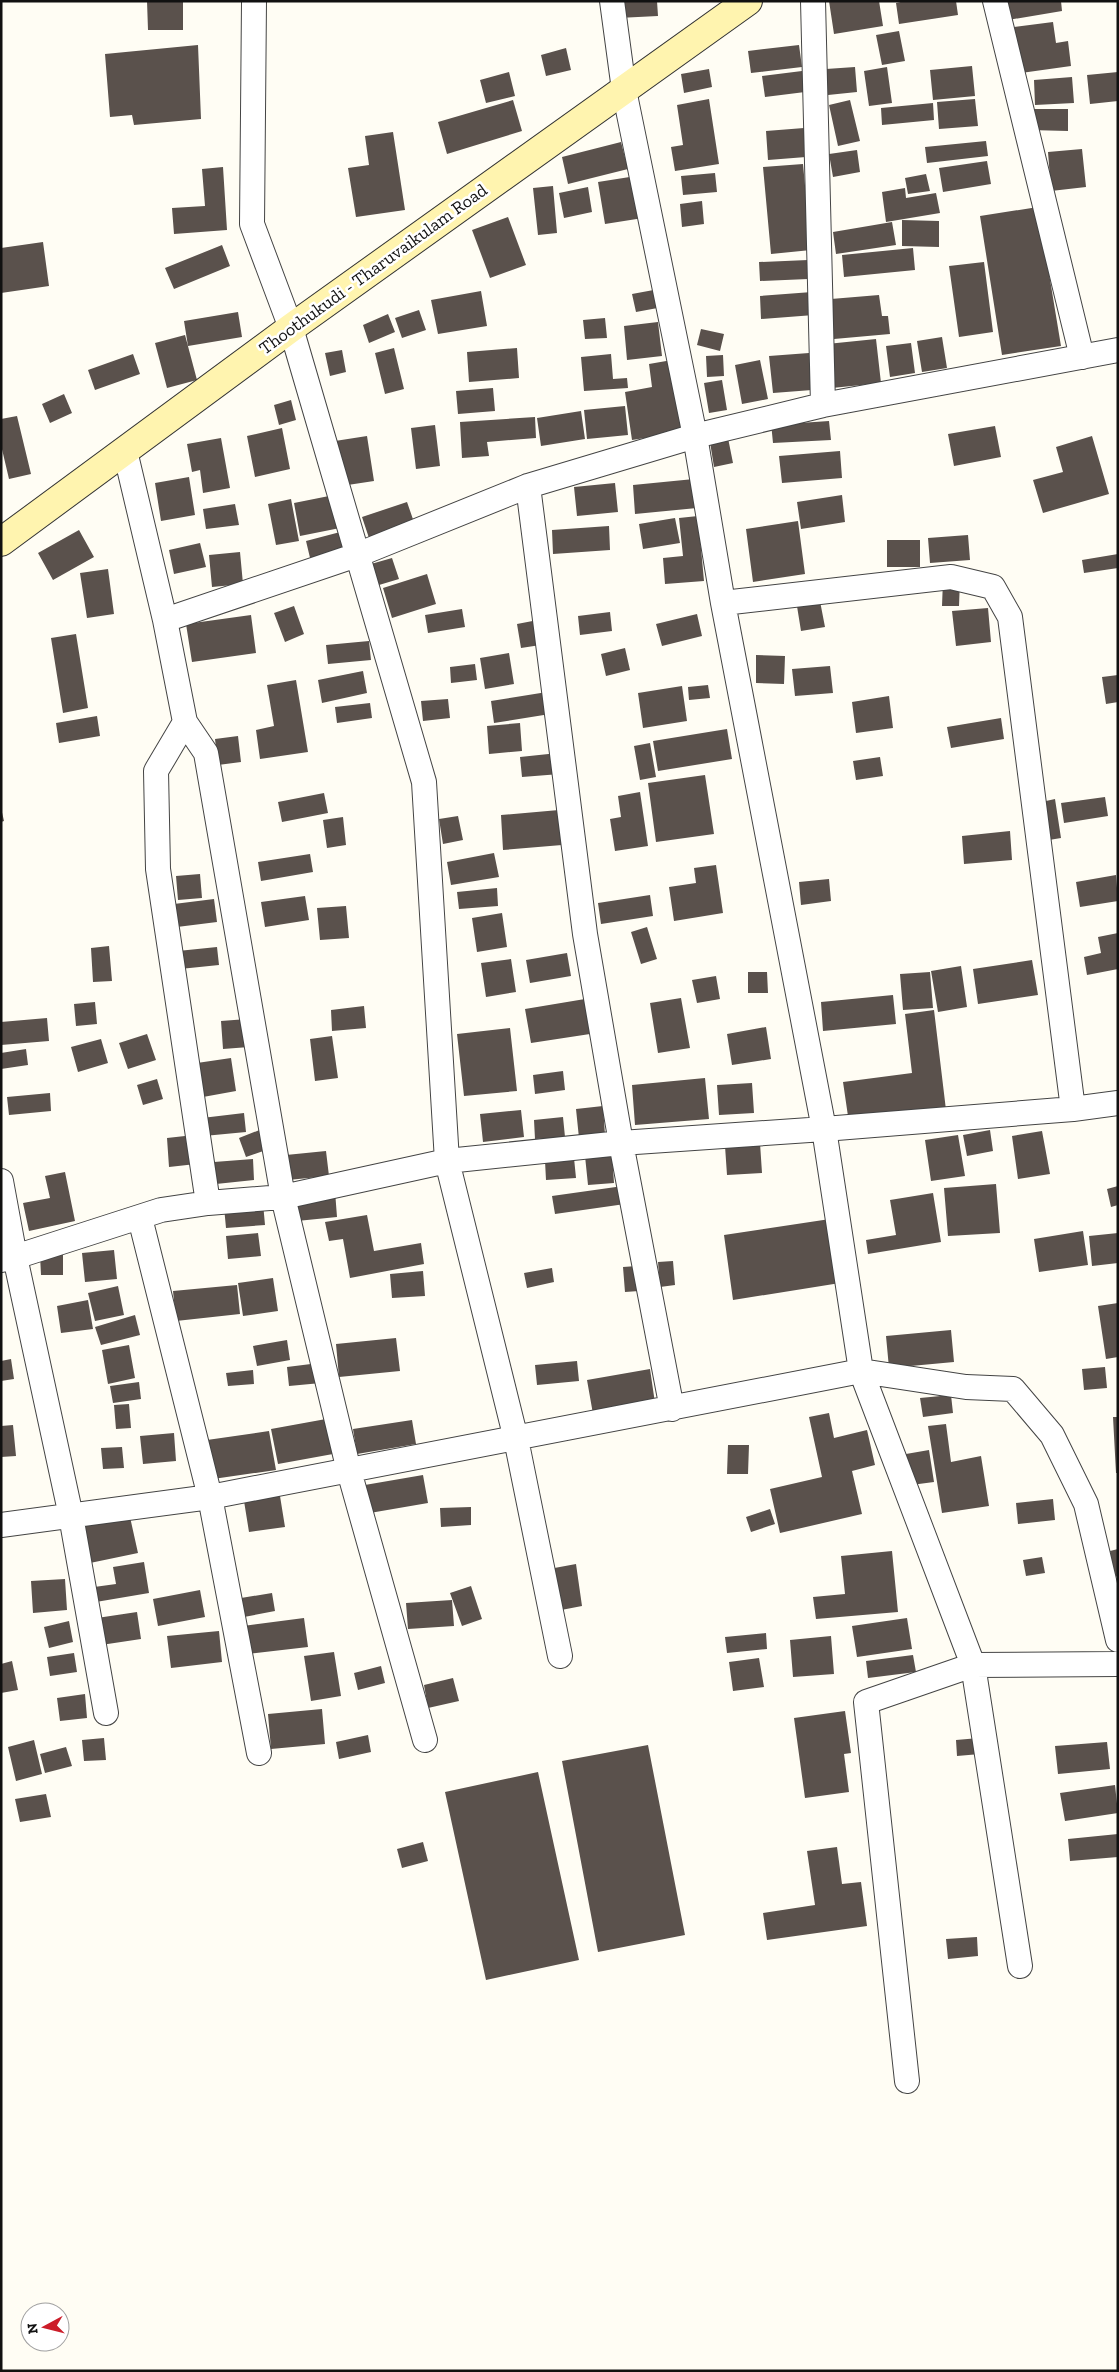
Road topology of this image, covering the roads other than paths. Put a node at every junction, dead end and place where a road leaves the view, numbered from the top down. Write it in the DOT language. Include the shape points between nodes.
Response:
graph roads {
  1 [pos="254,1"];
  2 [pos="612,1"];
  3 [pos="748,1"];
  4 [pos="813,1"];
  5 [pos="995,1"];
  6 [pos="624,90"];
  7 [pos="291,328"];
  8 [pos="1118,350"];
  9 [pos="1082,357"];
  10 [pos="823,404"];
  11 [pos="695,436"];
  12 [pos="125,451"];
  13 [pos="528,486"];
  14 [pos="1,542"];
  15 [pos="357,555"];
  16 [pos="723,603"];
  17 [pos="166,620"];
  18 [pos="184,722"];
  19 [pos="1118,1103"];
  20 [pos="1073,1109"];
  21 [pos="824,1129"];
  22 [pos="621,1143"];
  23 [pos="447,1161"];
  24 [pos="1,1181"];
  25 [pos="283,1197"];
  26 [pos="208,1203"];
  27 [pos="140,1218"];
  28 [pos="8,1258"];
  29 [pos="861,1371"];
  30 [pos="672,1409"];
  31 [pos="516,1439"];
  32 [pos="349,1471"];
  33 [pos="210,1497"];
  34 [pos="71,1516"];
  35 [pos="1,1525"];
  36 [pos="1118,1640"];
  37 [pos="560,1656"];
  38 [pos="1118,1664"];
  39 [pos="973,1665"];
  40 [pos="106,1714"];
  41 [pos="425,1740"];
  42 [pos="259,1753"];
  43 [pos="1020,1966"];
  44 [pos="907,2081"];
  1 -- 7 [label="street" via="252,224"];
  2 -- 6 [label="street"];
  3 -- 6 [label="main road, Thoothukudi - Tharuvaikulam Road"];
  4 -- 10 [label="street"];
  5 -- 9 [label="street"];
  6 -- 7 [label="main road, Thoothukudi - Tharuvaikulam Road"];
  6 -- 11 [label="street"];
  7 -- 12 [label="main road, Thoothukudi - Tharuvaikulam Road"];
  7 -- 15 [label="street"];
  8 -- 9 [label="street"];
  9 -- 10 [label="street"];
  10 -- 11 [label="street"];
  11 -- 13 [label="street"];
  11 -- 16 [label="street"];
  12 -- 14 [label="main road, Thoothukudi - Tharuvaikulam Road"];
  12 -- 17 [label="street"];
  13 -- 15 [label="street"];
  13 -- 22 [label="street" via="585,934"];
  15 -- 17 [label="street"];
  15 -- 23 [label="street" via="424,782"];
  16 -- 20 [label="street" via="952,577 993,587 1010,617"];
  16 -- 21 [label="street"];
  17 -- 18 [label="street"];
  18 -- 25 [label="street" via="206,753"];
  18 -- 26 [label="street" via="156,771 158,869"];
  19 -- 20 [label="street"];
  20 -- 21 [label="street"];
  21 -- 22 [label="street"];
  21 -- 29 [label="street"];
  22 -- 23 [label="street"];
  22 -- 30 [label="street"];
  23 -- 25 [label="street"];
  23 -- 31 [label="street"];
  24 -- 28 [label="street"];
  25 -- 26 [label="street"];
  25 -- 32 [label="street"];
  26 -- 27 [label="street" via="160,1210"];
  27 -- 28 [label="street"];
  27 -- 33 [label="street"];
  28 -- 34 [label="street"];
  29 -- 30 [label="street"];
  29 -- 36 [label="street" via="966,1387 1013,1389 1052,1435 1086,1504"];
  29 -- 39 [label="street"];
  30 -- 31 [label="street"];
  31 -- 32 [label="street"];
  31 -- 37 [label="street"];
  32 -- 33 [label="street"];
  32 -- 41 [label="street"];
  33 -- 34 [label="street"];
  33 -- 42 [label="street"];
  34 -- 35 [label="street"];
  34 -- 40 [label="street"];
  38 -- 39 [label="street"];
  39 -- 43 [label="street"];
  39 -- 44 [label="street" via="866,1702"];
}
